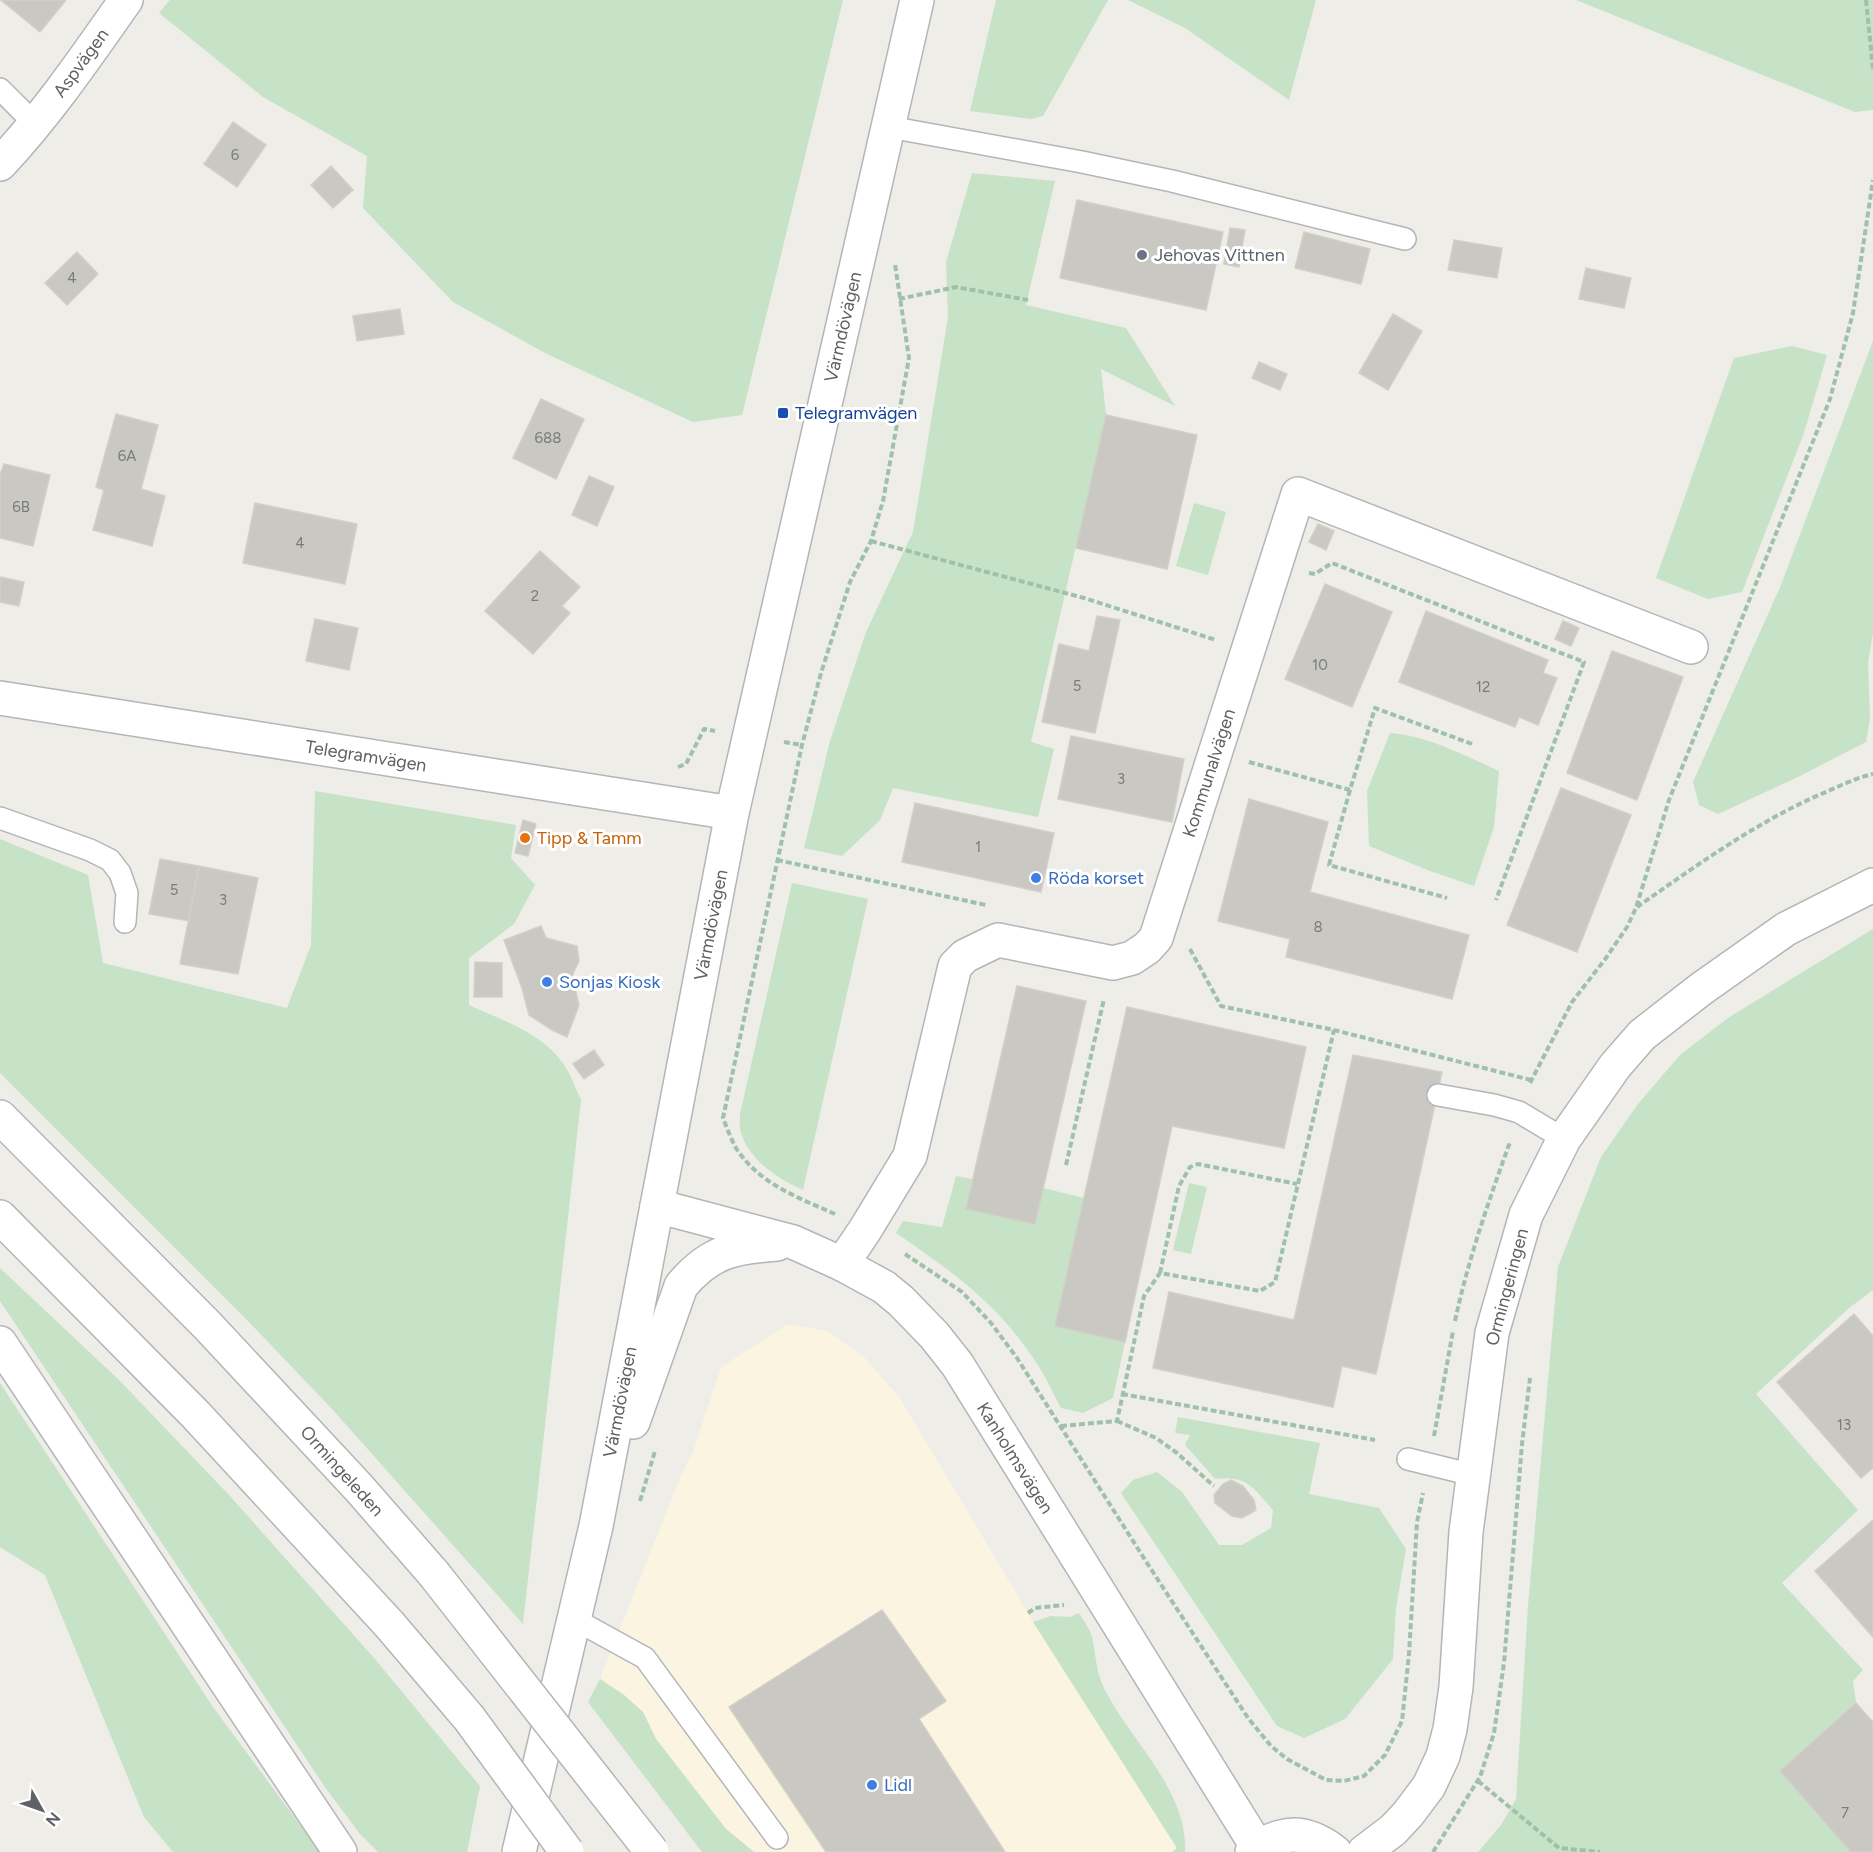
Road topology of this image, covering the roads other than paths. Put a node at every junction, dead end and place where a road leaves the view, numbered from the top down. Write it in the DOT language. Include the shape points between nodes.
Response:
graph roads {
  1 [pos="126,0"];
  2 [pos="917,0"];
  3 [pos="0,89"];
  4 [pos="35,124"];
  5 [pos="889,127"];
  6 [pos="0,164"];
  7 [pos="1405,239"];
  8 [pos="1691,646"];
  9 [pos="0,698"];
  10 [pos="732,813"];
  11 [pos="0,818"];
  12 [pos="1873,885"];
  13 [pos="125,922"];
  14 [pos="1437,1095"];
  15 [pos="0,1117"];
  16 [pos="1564,1139"];
  17 [pos="657,1206"];
  18 [pos="0,1217"];
  19 [pos="793,1242"];
  20 [pos="842,1264"];
  21 [pos="0,1343"];
  22 [pos="1408,1459"];
  23 [pos="1473,1475"];
  24 [pos="596,1526"];
  25 [pos="574,1619"];
  26 [pos="777,1838"];
  27 [pos="1255,1850"];
  28 [pos="340,1852"];
  29 [pos="519,1852"];
  30 [pos="567,1852"];
  31 [pos="652,1852"];
  32 [pos="1335,1852"];
  33 [pos="1364,1852"];
  1 -- 4 [label="main road, Aspvägen"];
  2 -- 5 [label="main road, Värmdövägen"];
  3 -- 4 [label="lane"];
  4 -- 6 [label="main road, Aspvägen"];
  5 -- 7 [label="lane" via="1062,158"];
  5 -- 10 [label="main road, Värmdövägen"];
  8 -- 20 [label="main road, Kommunalvägen" via="1298,494 1156,938 1132,957 1113,963 998,940 965,956 955,966 910,1156"];
  9 -- 10 [label="main road, Telegramvägen"];
  10 -- 17 [label="main road, Värmdövägen"];
  11 -- 13 [label="lane" via="110,860 127,893"];
  12 -- 16 [label="main road, Ormingeringen" via="1786,929 1642,1035 1615,1065"];
  14 -- 16 [label="lane" via="1519,1112"];
  15 -- 31 [label="main road, Ormingeleden, bridge" via="207,1325 359,1488 434,1574"];
  16 -- 23 [label="main road, Ormingeringen" via="1526,1215 1492,1334"];
  17 -- 19 [label="main road, Kanholmsvägen"];
  17 -- 24 [label="main road, Värmdövägen"];
  18 -- 30 [label="main road, bridge" via="196,1415 389,1624 469,1718"];
  19 -- 20 [label="main road, Kanholmsvägen"];
  19 -- 24 [label="main road" via="739,1247 709,1259 681,1286"];
  20 -- 27 [label="main road, Kanholmsvägen" via="901,1301 957,1364"];
  21 -- 28 [label="main road"];
  22 -- 23 [label="lane"];
  23 -- 33 [label="main road, Ormingeringen" via="1456,1688 1443,1756 1429,1786 1408,1814"];
  24 -- 25 [label="main road, Värmdövägen"];
  25 -- 26 [label="lane" via="645,1658"];
  25 -- 29 [label="main road, Värmdövägen"];
  27 -- 32 [label="main road" via="1273,1838 1292,1834 1306,1836"];
}
